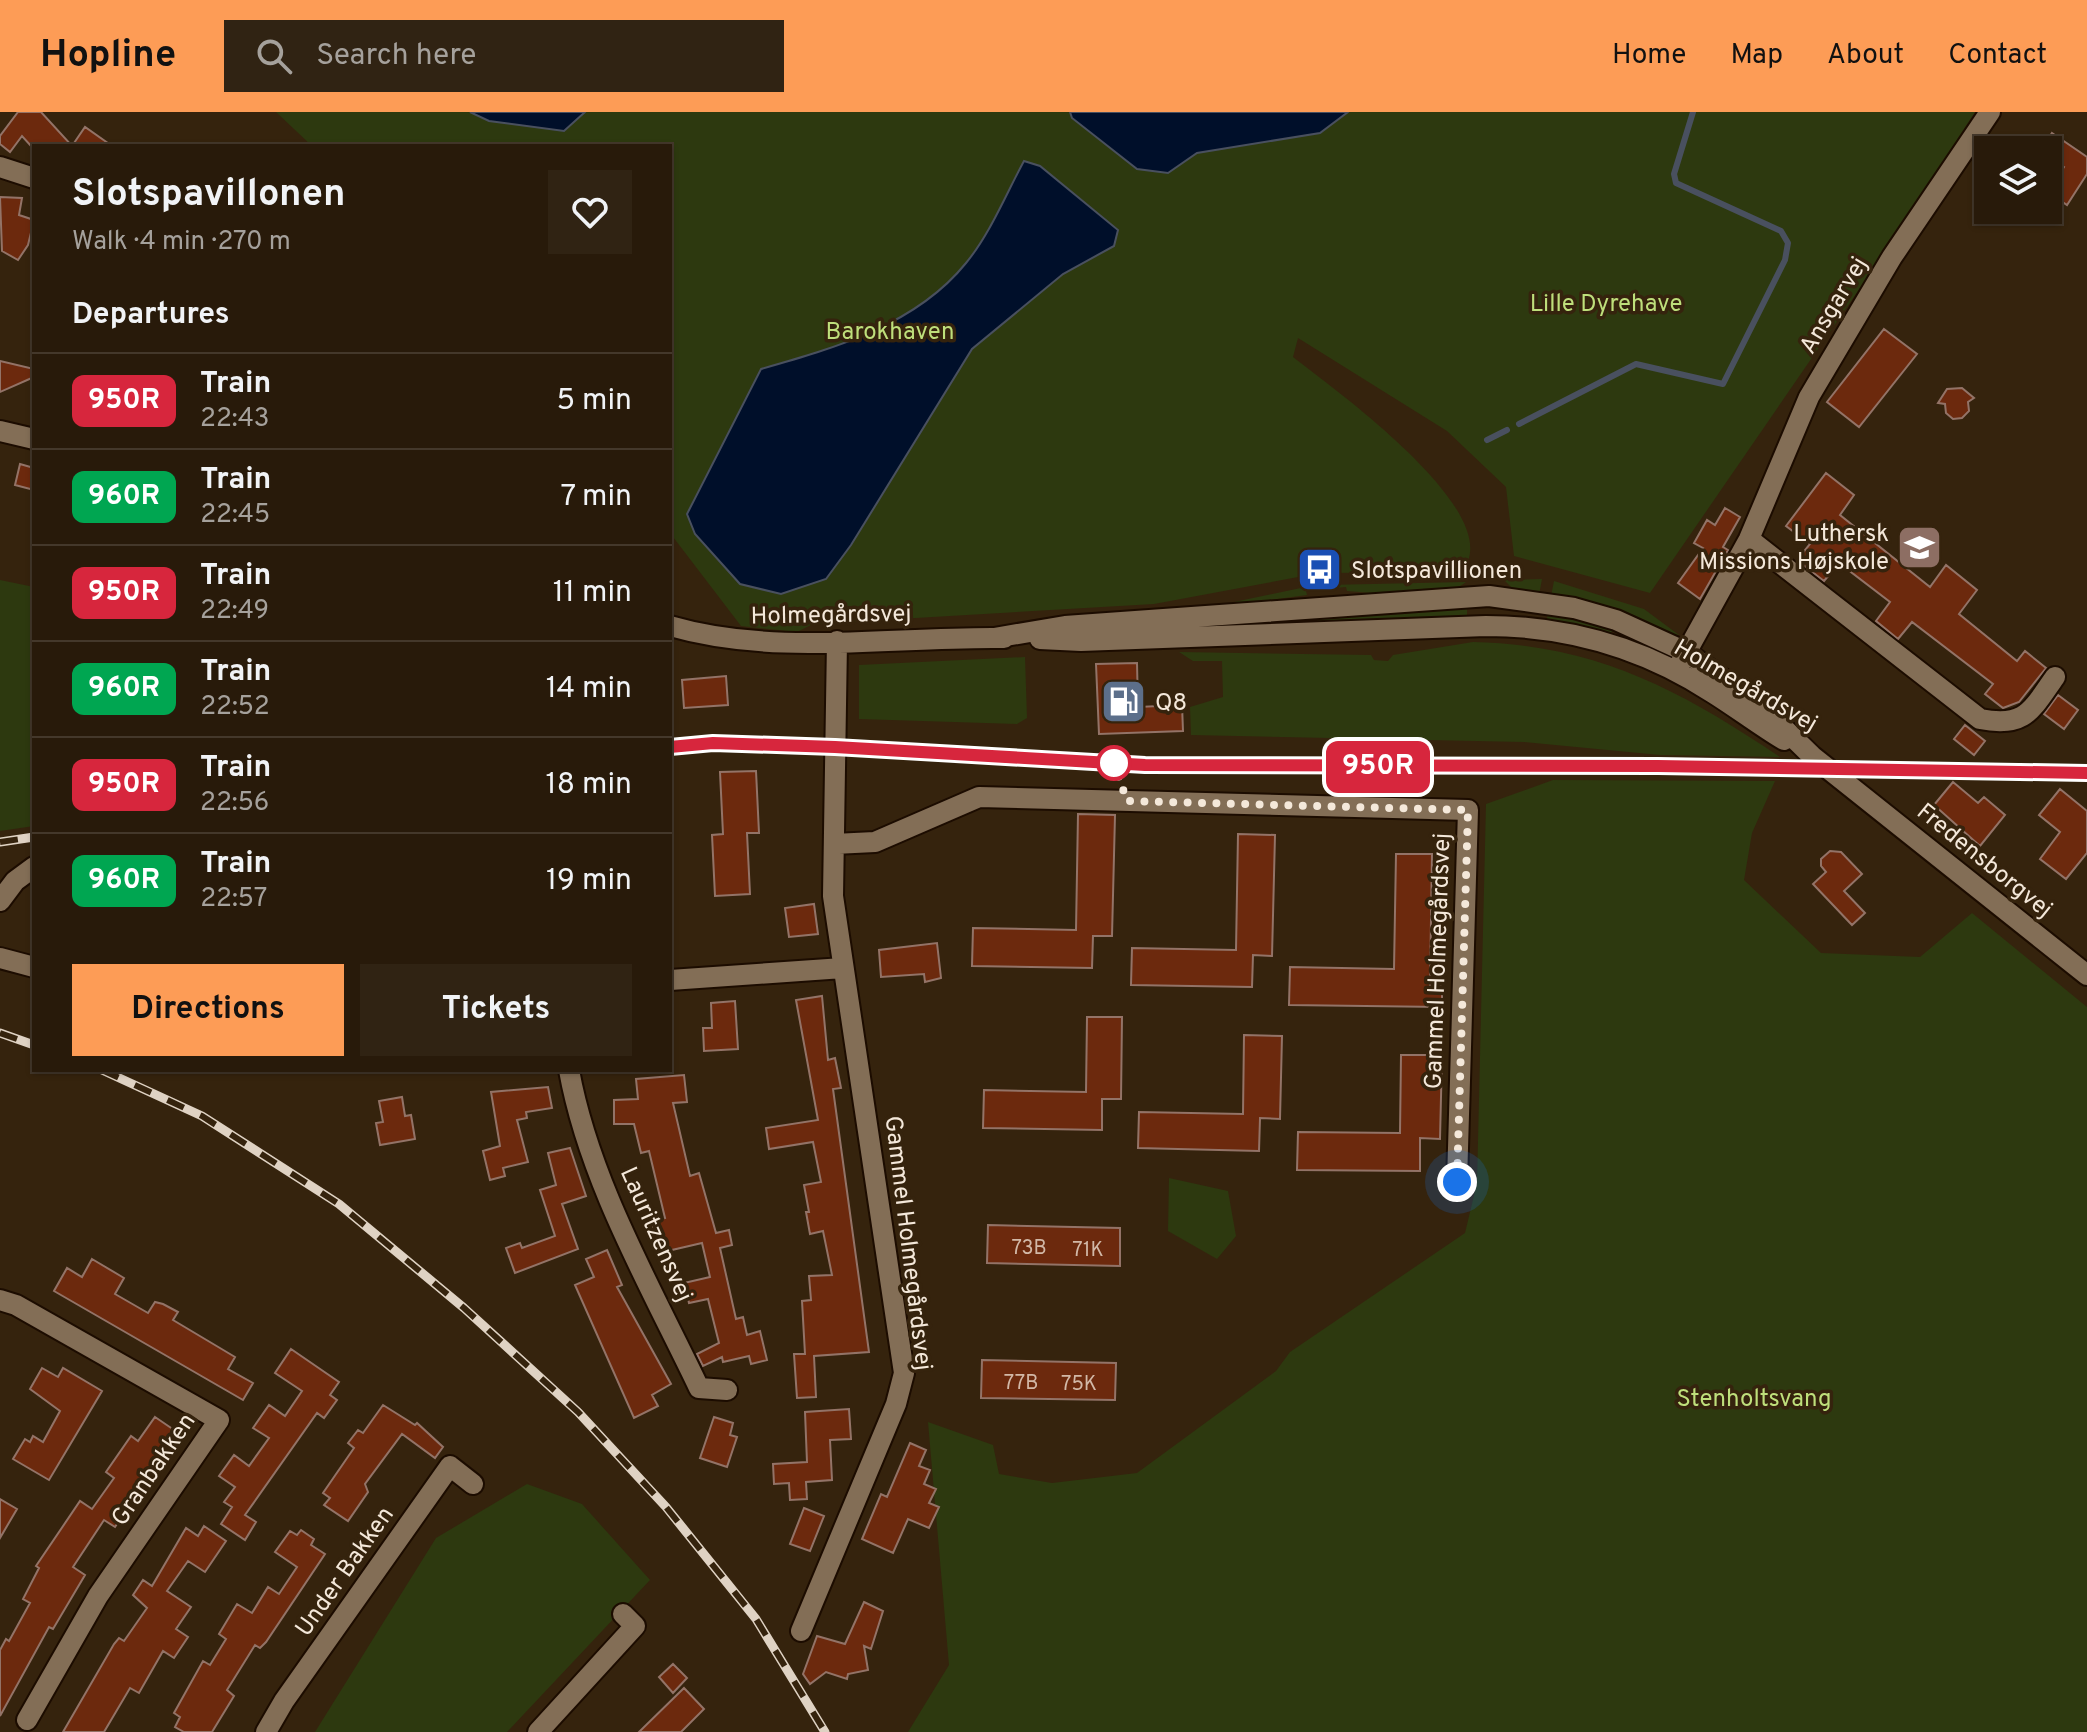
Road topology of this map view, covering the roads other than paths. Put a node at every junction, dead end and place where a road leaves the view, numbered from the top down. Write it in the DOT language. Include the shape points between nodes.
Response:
graph roads {
  1 [pos="1990,112"];
  2 [pos="0,167"];
  3 [pos="32,177"];
  4 [pos="0,431"];
  5 [pos="32,439"];
  6 [pos="1749,539"];
  7 [pos="672,626"];
  8 [pos="994,638"];
  9 [pos="837,641"];
  10 [pos="1686,652"];
  11 [pos="1675,672"];
  12 [pos="2055,677"];
  13 [pos="1812,756"];
  14 [pos="834,844"];
  15 [pos="32,868"];
  16 [pos="0,901"];
  17 [pos="0,958"];
  18 [pos="32,966"];
  19 [pos="843,968"];
  20 [pos="2087,975"];
  21 [pos="672,980"];
  22 [pos="569,1072"];
  23 [pos="1457,1182"];
  24 [pos="0,1300"];
  25 [pos="727,1390"];
  26 [pos="473,1484"];
  27 [pos="623,1614"];
  28 [pos="801,1631"];
  29 [pos="27,1720"];
  30 [pos="266,1732"];
  31 [pos="538,1732"];
  1 -- 6 [label="street, Ansgarvej" via="1892,257 1809,397"];
  2 -- 3 [label="street"];
  4 -- 5 [label="street"];
  6 -- 10 [label="street, Ansgarvej"];
  6 -- 12 [label="street" via="1980,719 2000,723 2022,718"];
  7 -- 9 [label="street, Holmegårdsvej" via="736,641"];
  8 -- 9 [label="street, Holmegårdsvej"];
  8 -- 10 [label="street, Holmegårdsvej" via="1065,626 1489,596 1574,608 1616,620"];
  8 -- 11 [label="street, Holmegårdsvej" via="1081,641 1521,626 1595,639"];
  9 -- 14 [label="street, Gammel Holmegårdsvej"];
  10 -- 11 [label="street, Ansgarvej"];
  10 -- 13 [label="street, Holmegårdsvej" via="1764,709"];
  11 -- 13 [label="street, Holmegårdsvej"];
  13 -- 20 [label="street, Fredensborgvej"];
  14 -- 19 [label="street, Gammel Holmegårdsvej" via="833,896"];
  14 -- 23 [label="street, Gammel Holmegårdsvej" via="875,842 979,797 1468,810"];
  15 -- 16 [label="street"];
  17 -- 18 [label="street"];
  19 -- 21 [label="street"];
  19 -- 28 [label="street, Gammel Holmegårdsvej" via="904,1373 896,1404"];
  22 -- 25 [label="street, Lauritzensvej" via="575,1104 617,1215 699,1388"];
  24 -- 29 [label="street, Granbakken" via="219,1420 98,1596"];
  26 -- 30 [label="street, Under Bakken" via="450,1466"];
  27 -- 31 [label="street" via="635,1626"];
}
